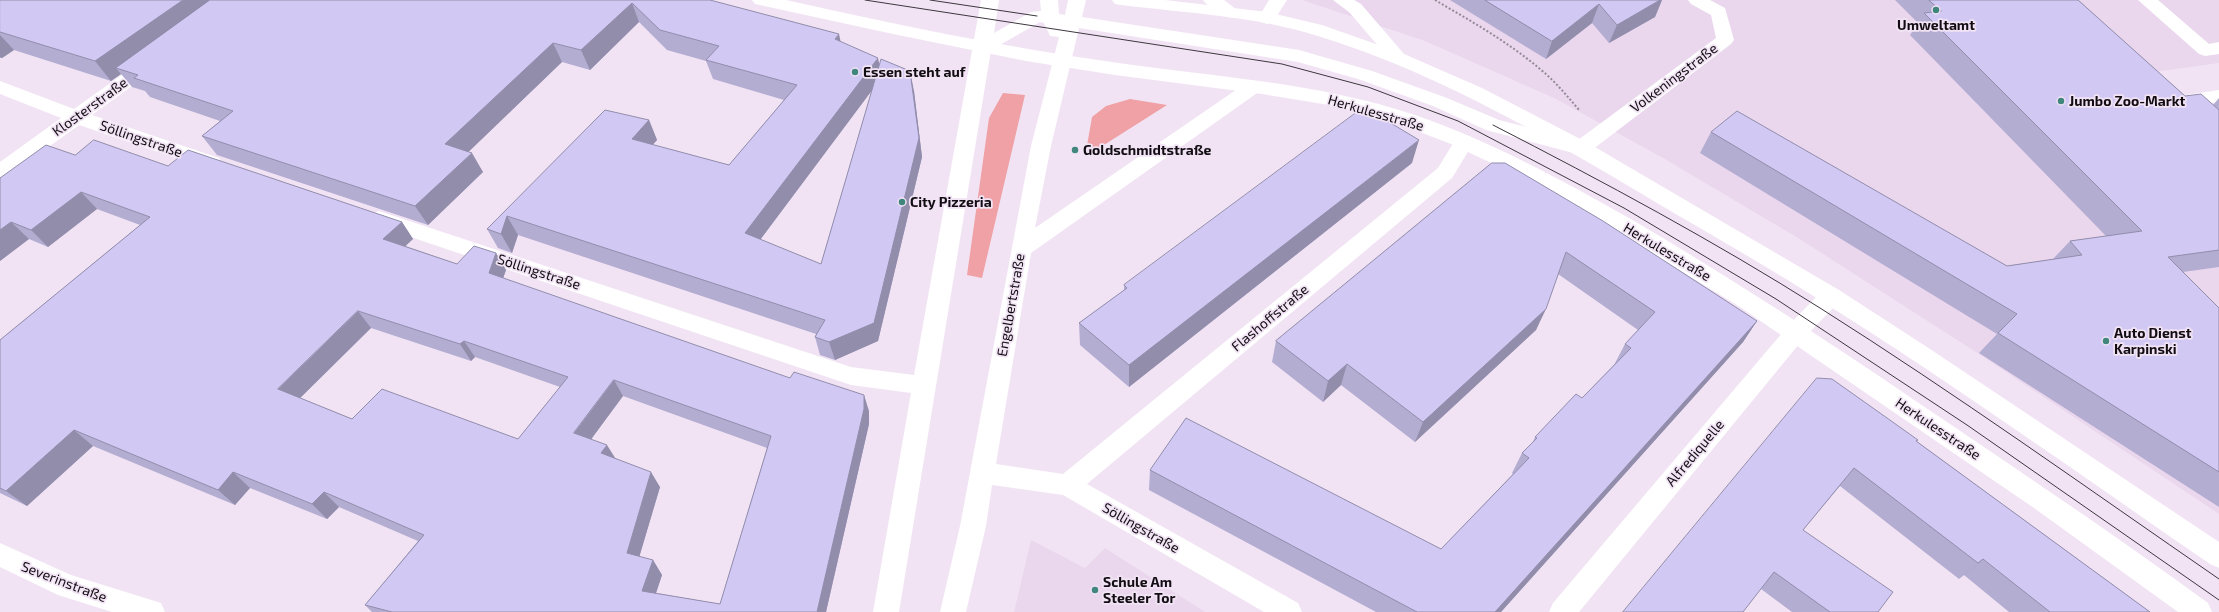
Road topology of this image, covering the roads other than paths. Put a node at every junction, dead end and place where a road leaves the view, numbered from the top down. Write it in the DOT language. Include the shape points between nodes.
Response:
graph roads {
  1 [pos="762,0"];
  2 [pos="990,0"];
  3 [pos="1049,0"];
  4 [pos="1077,0"];
  5 [pos="1121,0"];
  6 [pos="1212,0"];
  7 [pos="1278,0"];
  8 [pos="1342,0"];
  9 [pos="1697,0"];
  10 [pos="2147,0"];
  11 [pos="1232,13"];
  12 [pos="1051,18"];
  13 [pos="1267,18"];
  14 [pos="1072,21"];
  15 [pos="983,48"];
  16 [pos="2219,48"];
  17 [pos="166,52"];
  18 [pos="1398,58"];
  19 [pos="1062,60"];
  20 [pos="2165,86"];
  21 [pos="0,87"];
  22 [pos="1253,87"];
  23 [pos="2219,96"];
  24 [pos="2180,101"];
  25 [pos="76,117"];
  26 [pos="2197,117"];
  27 [pos="1464,142"];
  28 [pos="1581,148"];
  29 [pos="228,169"];
  30 [pos="0,172"];
  31 [pos="364,214"];
  32 [pos="1021,249"];
  33 [pos="1831,296"];
  34 [pos="1796,332"];
  35 [pos="924,385"];
  36 [pos="983,473"];
  37 [pos="1067,486"];
  38 [pos="0,556"];
  39 [pos="2219,556"];
  40 [pos="152,612"];
  41 [pos="886,612"];
  42 [pos="953,612"];
  43 [pos="1290,612"];
  44 [pos="1562,612"];
  45 [pos="2199,612"];
  1 -- 15 [label="street"];
  2 -- 15 [label="street"];
  3 -- 12 [label="street"];
  4 -- 14 [label="street, Engelbertstraße"];
  5 -- 11 [label="street"];
  6 -- 11 [label="street"];
  7 -- 13 [label="street"];
  8 -- 18 [label="street" via="1355,8"];
  9 -- 28 [label="street, Volkeningstraße" via="1719,12 1725,40"];
  10 -- 16 [label="street" via="2205,50"];
  11 -- 13 [label="street"];
  12 -- 14 [label="street"];
  12 -- 15 [label="street" via="1037,16"];
  12 -- 19 [label="street"];
  13 -- 18 [label="street" via="1322,31"];
  14 -- 19 [label="street, Engelbertstraße"];
  14 -- 28 [label="street" via="1299,56 1365,74 1493,125"];
  15 -- 19 [label="street"];
  15 -- 35 [label="street"];
  17 -- 25 [label="street, Klosterstraße"];
  18 -- 28 [label="street" via="1475,92"];
  19 -- 22 [label="street, Herkulesstraße"];
  19 -- 32 [label="street, Engelbertstraße"];
  20 -- 24 [label="street"];
  21 -- 25 [label="street, Söllingstraße"];
  22 -- 27 [label="street, Herkulesstraße" via="1335,100 1404,119"];
  22 -- 32 [label="street"];
  23 -- 24 [label="street"];
  24 -- 26 [label="street"];
  25 -- 29 [label="street, Söllingstraße"];
  25 -- 30 [label="street, Klosterstraße"];
  27 -- 34 [label="street, Herkulesstraße" via="1554,186 1647,239"];
  27 -- 37 [label="street, Flashoffstraße" via="1445,173"];
  28 -- 33 [label="street"];
  31 -- 35 [label="street, Söllingstraße" via="851,376 880,382"];
  32 -- 36 [label="street, Engelbertstraße"];
  33 -- 34 [label="street, Alfrediquelle"];
  33 -- 39 [label="street"];
  34 -- 44 [label="street, Alfrediquelle"];
  34 -- 45 [label="street, Herkulesstraße" via="2141,568"];
  35 -- 41 [label="street" via="907,473"];
  36 -- 37 [label="street, Söllingstraße"];
  36 -- 42 [label="street, Engelbertstraße"];
  37 -- 43 [label="street, Söllingstraße"];
  38 -- 40 [label="street, Severinstraße" via="67,586"];
}
